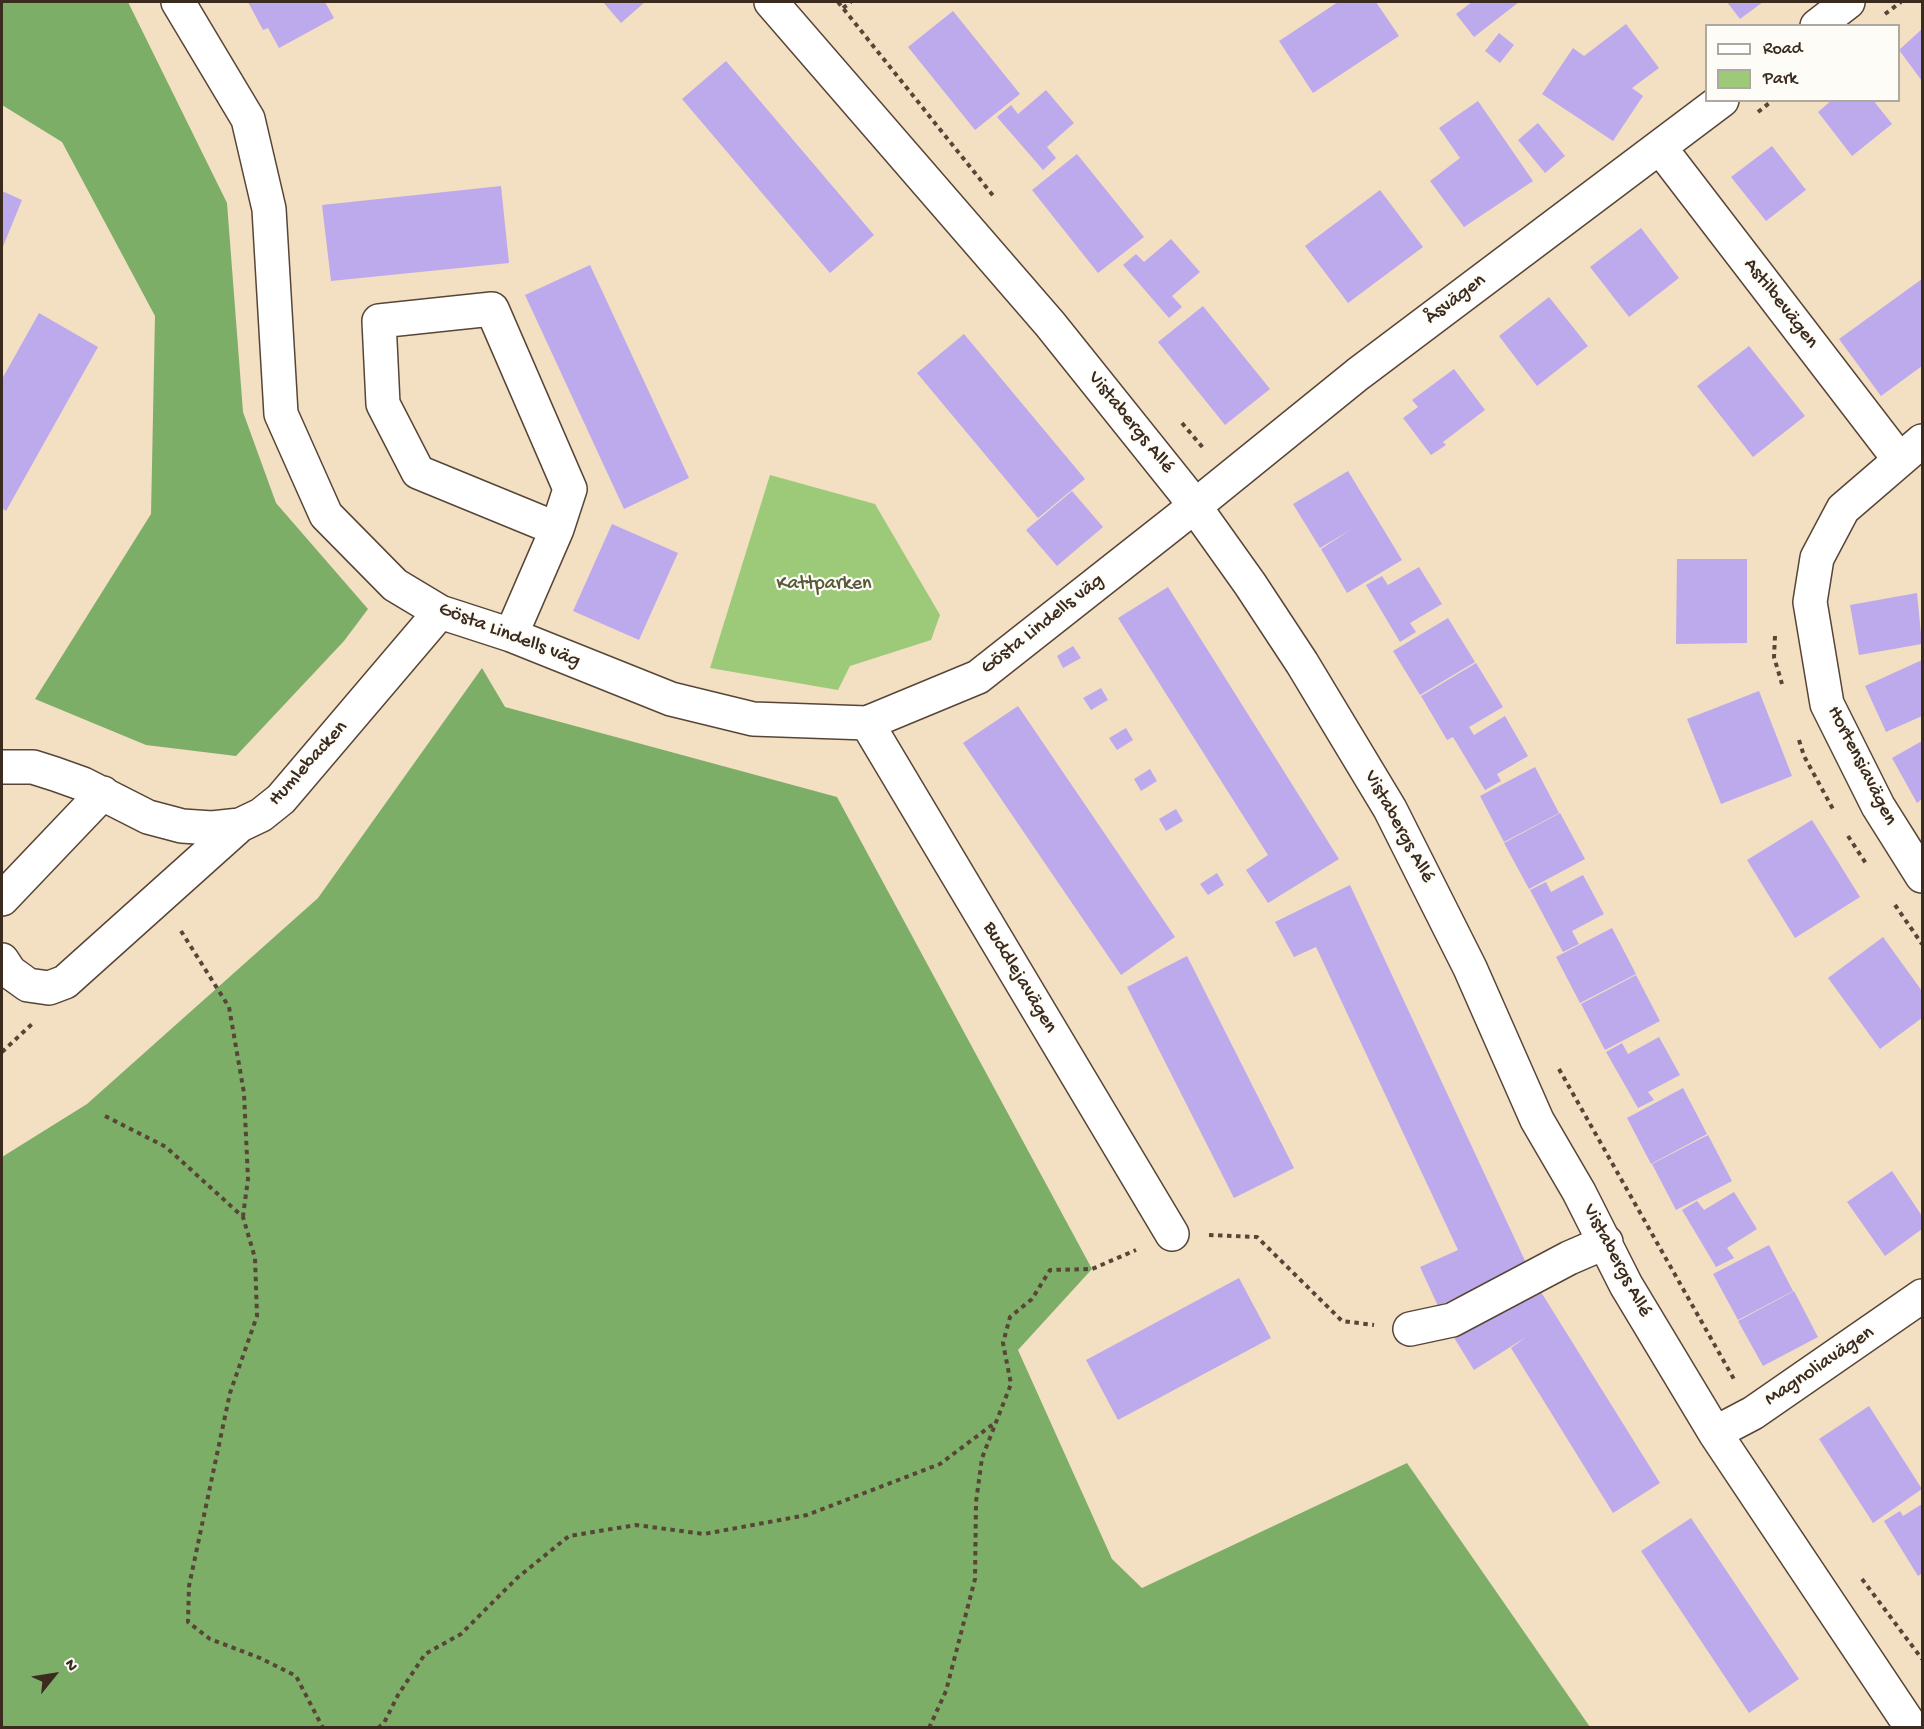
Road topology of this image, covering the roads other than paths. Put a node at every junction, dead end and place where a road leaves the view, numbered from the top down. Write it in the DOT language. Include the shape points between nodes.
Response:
graph roads {
  1 [pos="178,2"];
  2 [pos="771,2"];
  3 [pos="1848,2"];
  4 [pos="1820,24"];
  5 [pos="1719,102"];
  6 [pos="1661,148"];
  7 [pos="1911,450"];
  8 [pos="1195,506"];
  9 [pos="556,529"];
  10 [pos="440,612"];
  11 [pos="511,635"];
  12 [pos="867,723"];
  13 [pos="2,767"];
  14 [pos="103,793"];
  15 [pos="240,825"];
  16 [pos="1923,876"];
  17 [pos="2,899"];
  18 [pos="2,960"];
  19 [pos="1172,1234"];
  20 [pos="1606,1242"];
  21 [pos="1923,1296"];
  22 [pos="1410,1329"];
  23 [pos="1715,1433"];
  24 [pos="1912,1728"];
  1 -- 10 [label="street, Gösta Lindells väg" via="249,119 269,209 281,414 326,515 395,585"];
  2 -- 8 [label="street, Vistabergs Allé" via="1050,324"];
  3 -- 4 [label="street"];
  5 -- 6 [label="street, Åsvägen"];
  6 -- 7 [label="street, Astilbevägen"];
  6 -- 8 [label="street, Åsvägen" via="1358,374"];
  7 -- 16 [label="street, Hortensiavägen" via="1843,509 1817,558 1810,602 1827,704 1878,806"];
  8 -- 12 [label="street, Gösta Lindells väg" via="978,677"];
  8 -- 20 [label="street, Vistabergs Allé" via="1296,653 1390,809 1470,968 1537,1120"];
  9 -- 9 [label="street" via="570,489 492,309 379,321 383,404 418,472"];
  9 -- 11 [label="street"];
  10 -- 11 [label="street, Gösta Lindells väg"];
  10 -- 15 [label="street, Humlebacken" via="281,799"];
  11 -- 12 [label="street, Gösta Lindells väg" via="671,699 753,719"];
  12 -- 19 [label="street, Buddlejavägen"];
  13 -- 14 [label="street, Humlebacken" via="33,767"];
  14 -- 15 [label="street, Humlebacken" via="148,817 182,826"];
  14 -- 17 [label="street"];
  15 -- 18 [label="street" via="65,982 49,988 28,986"];
  20 -- 22 [label="street" via="1452,1320"];
  20 -- 23 [label="street, Vistabergs Allé" via="1626,1285"];
  21 -- 23 [label="street, Magnoliavägen" via="1754,1413"];
  23 -- 24 [label="street, Vistabergs Allé"];
}
